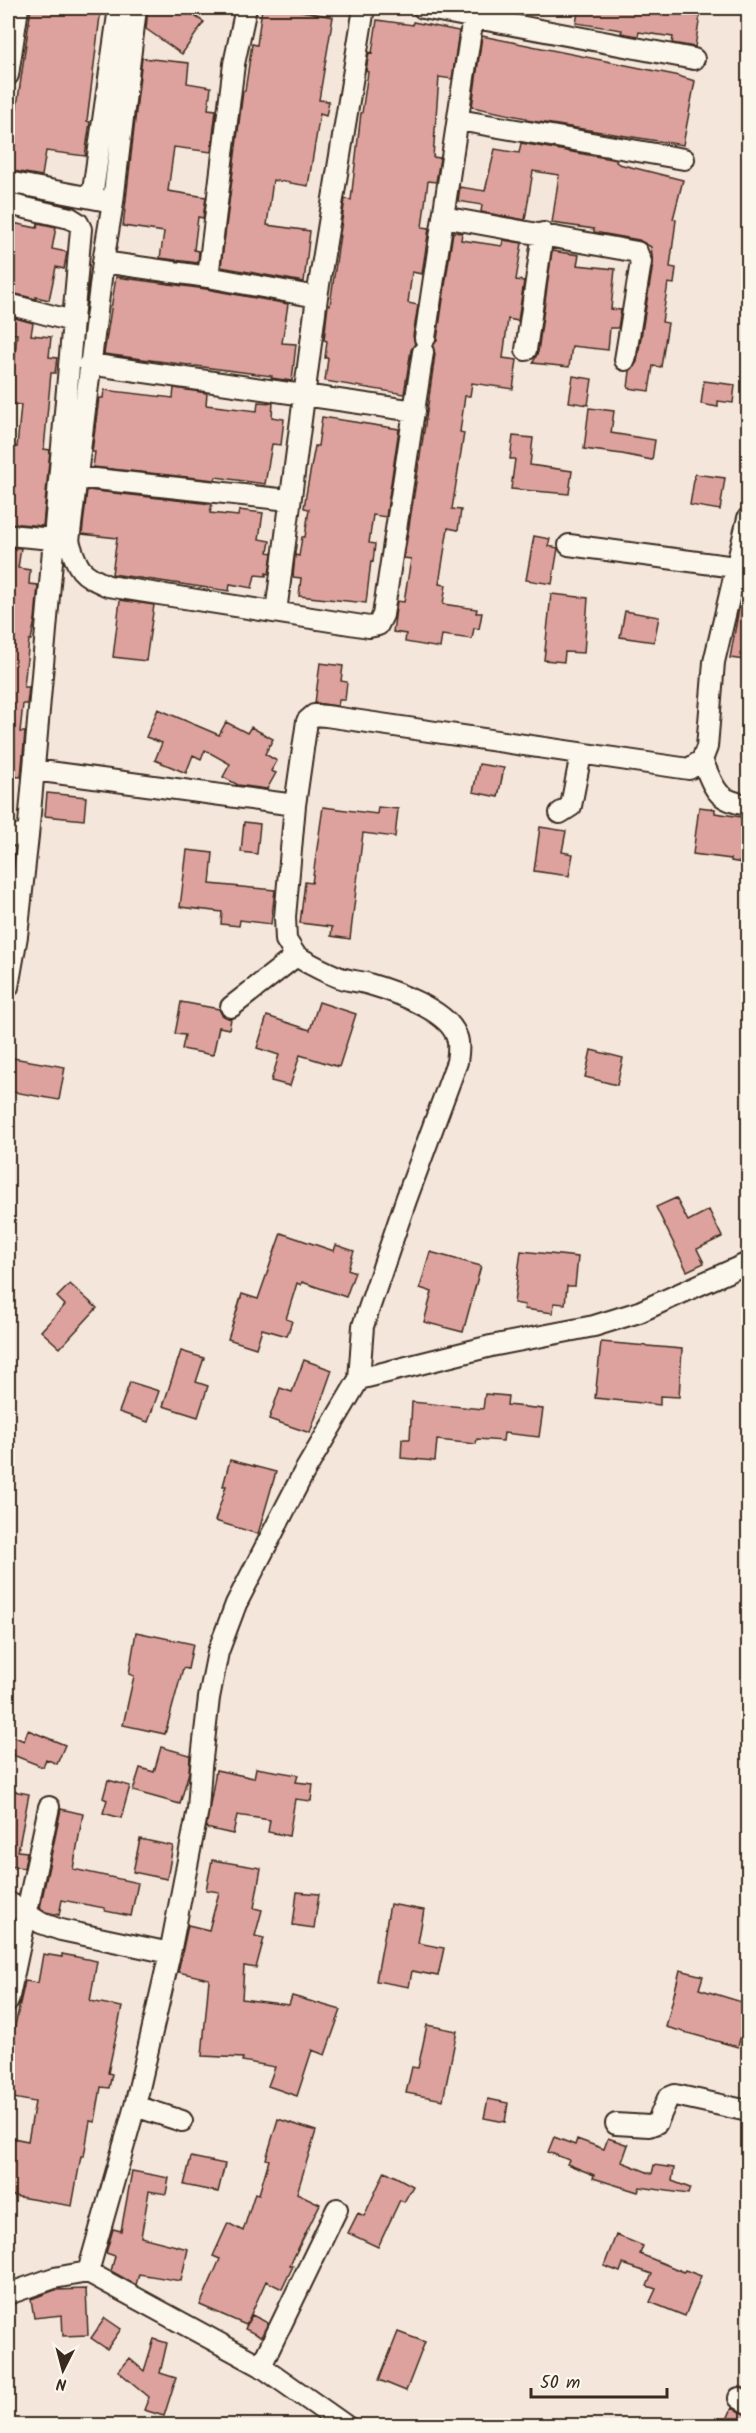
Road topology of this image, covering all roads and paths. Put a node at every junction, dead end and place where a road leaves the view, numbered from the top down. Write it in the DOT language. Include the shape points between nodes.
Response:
graph roads {
  1 [pos="18,8"];
  2 [pos="119,8"];
  3 [pos="136,8"];
  4 [pos="246,8"];
  5 [pos="364,8"];
  6 [pos="423,8"];
  7 [pos="473,17"];
  8 [pos="694,59"];
  9 [pos="8,75"];
  10 [pos="458,120"];
  11 [pos="684,159"];
  12 [pos="8,183"];
  13 [pos="92,198"];
  14 [pos="113,202"];
  15 [pos="8,204"];
  16 [pos="443,217"];
  17 [pos="543,233"];
  18 [pos="103,262"];
  19 [pos="208,277"];
  20 [pos="316,297"];
  21 [pos="8,304"];
  22 [pos="72,321"];
  23 [pos="526,350"];
  24 [pos="625,360"];
  25 [pos="89,364"];
  26 [pos="305,395"];
  27 [pos="415,411"];
  28 [pos="77,477"];
  29 [pos="289,500"];
  30 [pos="748,518"];
  31 [pos="8,535"];
  32 [pos="53,539"];
  33 [pos="568,545"];
  34 [pos="735,567"];
  35 [pos="276,612"];
  36 [pos="581,754"];
  37 [pos="702,760"];
  38 [pos="34,770"];
  39 [pos="295,805"];
  40 [pos="748,805"];
  41 [pos="560,813"];
  42 [pos="8,835"];
  43 [pos="28,836"];
  44 [pos="296,956"];
  45 [pos="8,987"];
  46 [pos="231,1007"];
  47 [pos="748,1263"];
  48 [pos="359,1379"];
  49 [pos="49,1807"];
  50 [pos="8,1902"];
  51 [pos="26,1914"];
  52 [pos="170,1953"];
  53 [pos="8,1999"];
  54 [pos="135,2106"];
  55 [pos="748,2110"];
  56 [pos="182,2121"];
  57 [pos="616,2124"];
  58 [pos="337,2209"];
  59 [pos="88,2272"];
  60 [pos="8,2294"];
  61 [pos="261,2366"];
  62 [pos="346,2426"];
  1 -- 9 [label="street"];
  2 -- 13 [label="street"];
  3 -- 14 [label="street"];
  4 -- 19 [label="street" via="234,64"];
  5 -- 20 [label="street"];
  6 -- 7 [label="street"];
  7 -- 8 [label="street"];
  7 -- 10 [label="street"];
  10 -- 11 [label="street"];
  10 -- 16 [label="street"];
  12 -- 13 [label="street"];
  13 -- 14 [label="street"];
  14 -- 18 [label="street"];
  15 -- 22 [label="street" via="78,223 81,229"];
  16 -- 17 [label="street"];
  16 -- 27 [label="street"];
  17 -- 23 [label="street"];
  17 -- 24 [label="street" via="641,256"];
  18 -- 19 [label="street"];
  18 -- 25 [label="street"];
  19 -- 20 [label="street"];
  20 -- 26 [label="street"];
  21 -- 22 [label="street"];
  22 -- 32 [label="street"];
  25 -- 26 [label="street"];
  25 -- 28 [label="street"];
  26 -- 27 [label="street"];
  26 -- 29 [label="street"];
  27 -- 35 [label="street" via="381,623 369,627"];
  28 -- 29 [label="street"];
  28 -- 35 [label="street" via="69,541 76,565 89,578 108,586"];
  29 -- 35 [label="street"];
  30 -- 34 [label="street"];
  31 -- 32 [label="street"];
  32 -- 38 [label="street"];
  33 -- 34 [label="street"];
  34 -- 37 [label="street" via="714,662 707,747"];
  36 -- 37 [label="street" via="689,769"];
  36 -- 39 [label="street" via="314,716 304,730"];
  36 -- 41 [label="street" via="571,806"];
  37 -- 40 [label="street" via="724,799"];
  38 -- 39 [label="street"];
  38 -- 43 [label="street"];
  39 -- 44 [label="street" via="285,917 286,940"];
  42 -- 43 [label="street"];
  43 -- 45 [label="street"];
  44 -- 46 [label="street"];
  44 -- 48 [label="street" via="326,972 395,992 429,1009 444,1019 457,1040 457,1062 363,1326"];
  47 -- 48 [label="street" via="639,1312 594,1326 491,1346"];
  48 -- 52 [label="street" via="303,1474 236,1604 218,1652 209,1698 198,1809"];
  49 -- 51 [label="street"];
  50 -- 51 [label="street"];
  51 -- 52 [label="street" via="61,1930"];
  51 -- 53 [label="street"];
  52 -- 54 [label="street"];
  54 -- 56 [label="street"];
  54 -- 59 [label="street"];
  55 -- 57 [label="street" via="675,2095 668,2098 657,2123"];
  58 -- 61 [label="street"];
  59 -- 60 [label="street" via="54,2278"];
  59 -- 61 [label="street"];
  61 -- 62 [label="street"];
}
